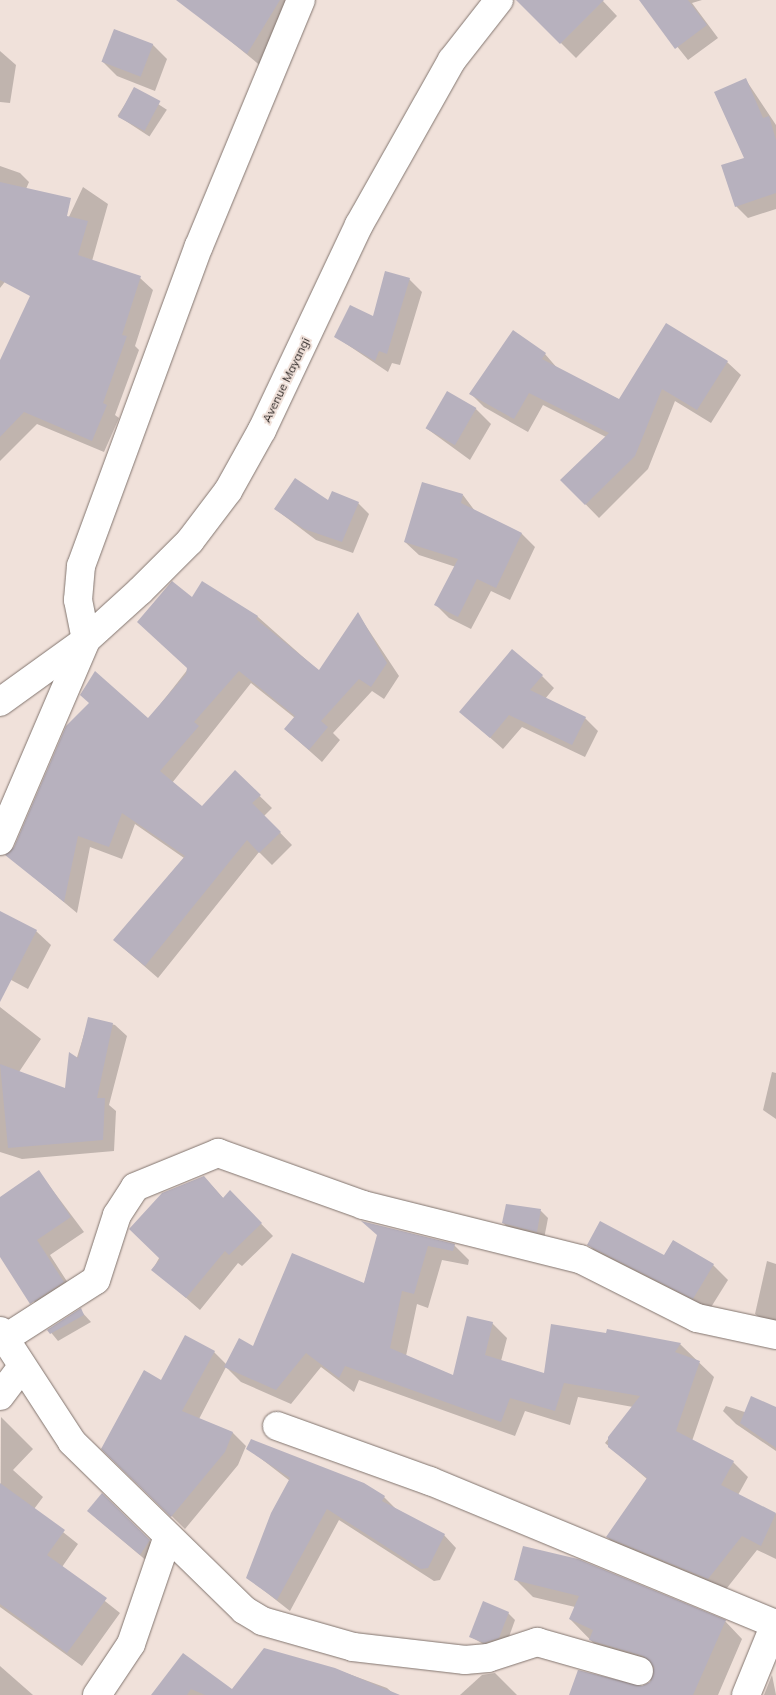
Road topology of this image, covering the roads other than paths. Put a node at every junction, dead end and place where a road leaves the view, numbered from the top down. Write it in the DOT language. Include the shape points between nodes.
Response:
graph roads {
  1 [pos="301,0"];
  2 [pos="499,0"];
  3 [pos="86,640"];
  4 [pos="0,702"];
  5 [pos="0,841"];
  6 [pos="2,1335"];
  7 [pos="776,1335"];
  8 [pos="22,1367"];
  9 [pos="0,1396"];
  10 [pos="278,1426"];
  11 [pos="168,1536"];
  12 [pos="776,1624"];
  13 [pos="639,1672"];
  14 [pos="97,1695"];
  15 [pos="746,1695"];
  1 -- 3 [label="street" via="199,246 81,566 78,600"];
  2 -- 3 [label="street, Avenue Mayangi" via="452,60 360,225 262,430 228,491 190,541"];
  3 -- 4 [label="street, Avenue Mayangi"];
  3 -- 5 [label="street"];
  6 -- 7 [label="street" via="96,1280 118,1215 135,1187 218,1153 363,1205 580,1259 697,1318"];
  6 -- 8 [label="street"];
  8 -- 9 [label="street"];
  8 -- 11 [label="street" via="72,1442"];
  10 -- 12 [label="street" via="430,1481"];
  11 -- 13 [label="street" via="244,1610 262,1621 353,1647 465,1660 488,1658 537,1642"];
  11 -- 14 [label="street" via="131,1644"];
  12 -- 15 [label="street"];
}
